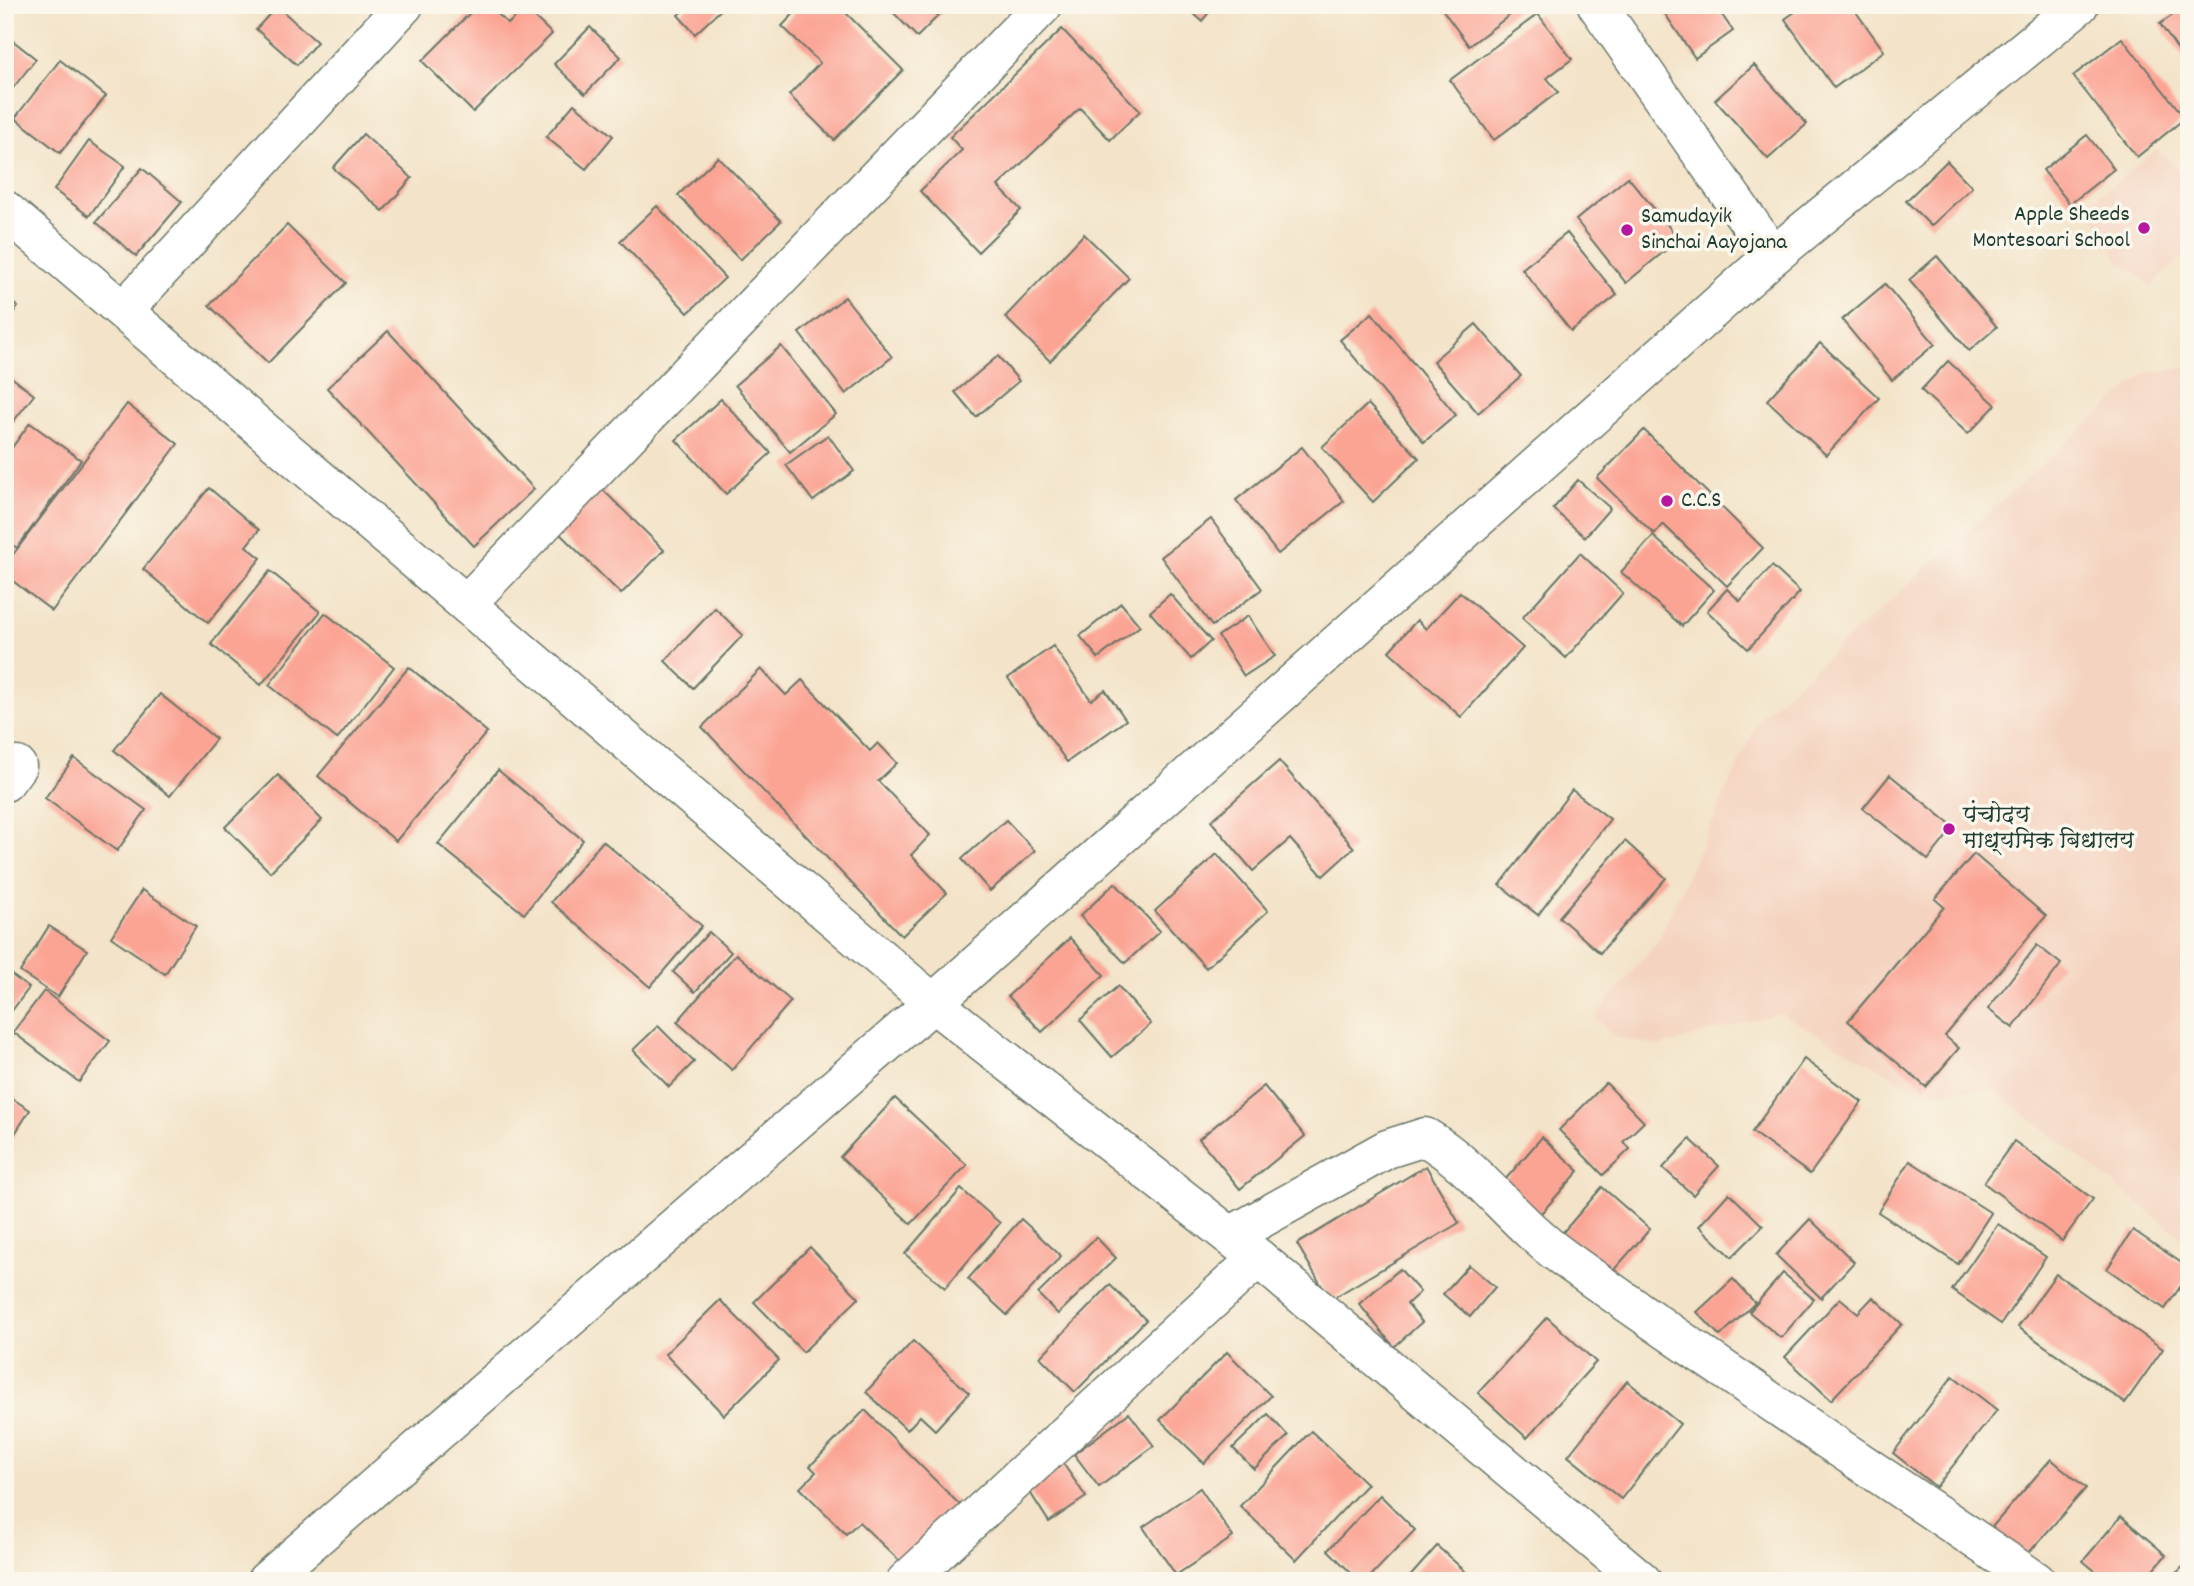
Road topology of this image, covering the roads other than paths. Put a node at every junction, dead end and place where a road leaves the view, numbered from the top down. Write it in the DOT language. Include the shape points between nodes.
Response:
graph roads {
  1 [pos="404,5"];
  2 [pos="1043,5"];
  3 [pos="1597,5"];
  4 [pos="2080,5"];
  5 [pos="5,210"];
  6 [pos="1773,256"];
  7 [pos="124,310"];
  8 [pos="467,603"];
  9 [pos="933,1003"];
  10 [pos="1244,1247"];
  11 [pos="265,1581"];
  12 [pos="905,1581"];
  13 [pos="1642,1581"];
  14 [pos="2036,1581"];
  1 -- 7 [label="street"];
  2 -- 8 [label="street"];
  3 -- 6 [label="street"];
  4 -- 6 [label="street"];
  5 -- 7 [label="street"];
  6 -- 9 [label="street"];
  7 -- 8 [label="street"];
  8 -- 9 [label="street"];
  9 -- 10 [label="street"];
  9 -- 11 [label="street"];
  10 -- 12 [label="street"];
  10 -- 13 [label="street"];
  10 -- 14 [label="street" via="1387,1149 1425,1137 1450,1151 1544,1244"];
}
